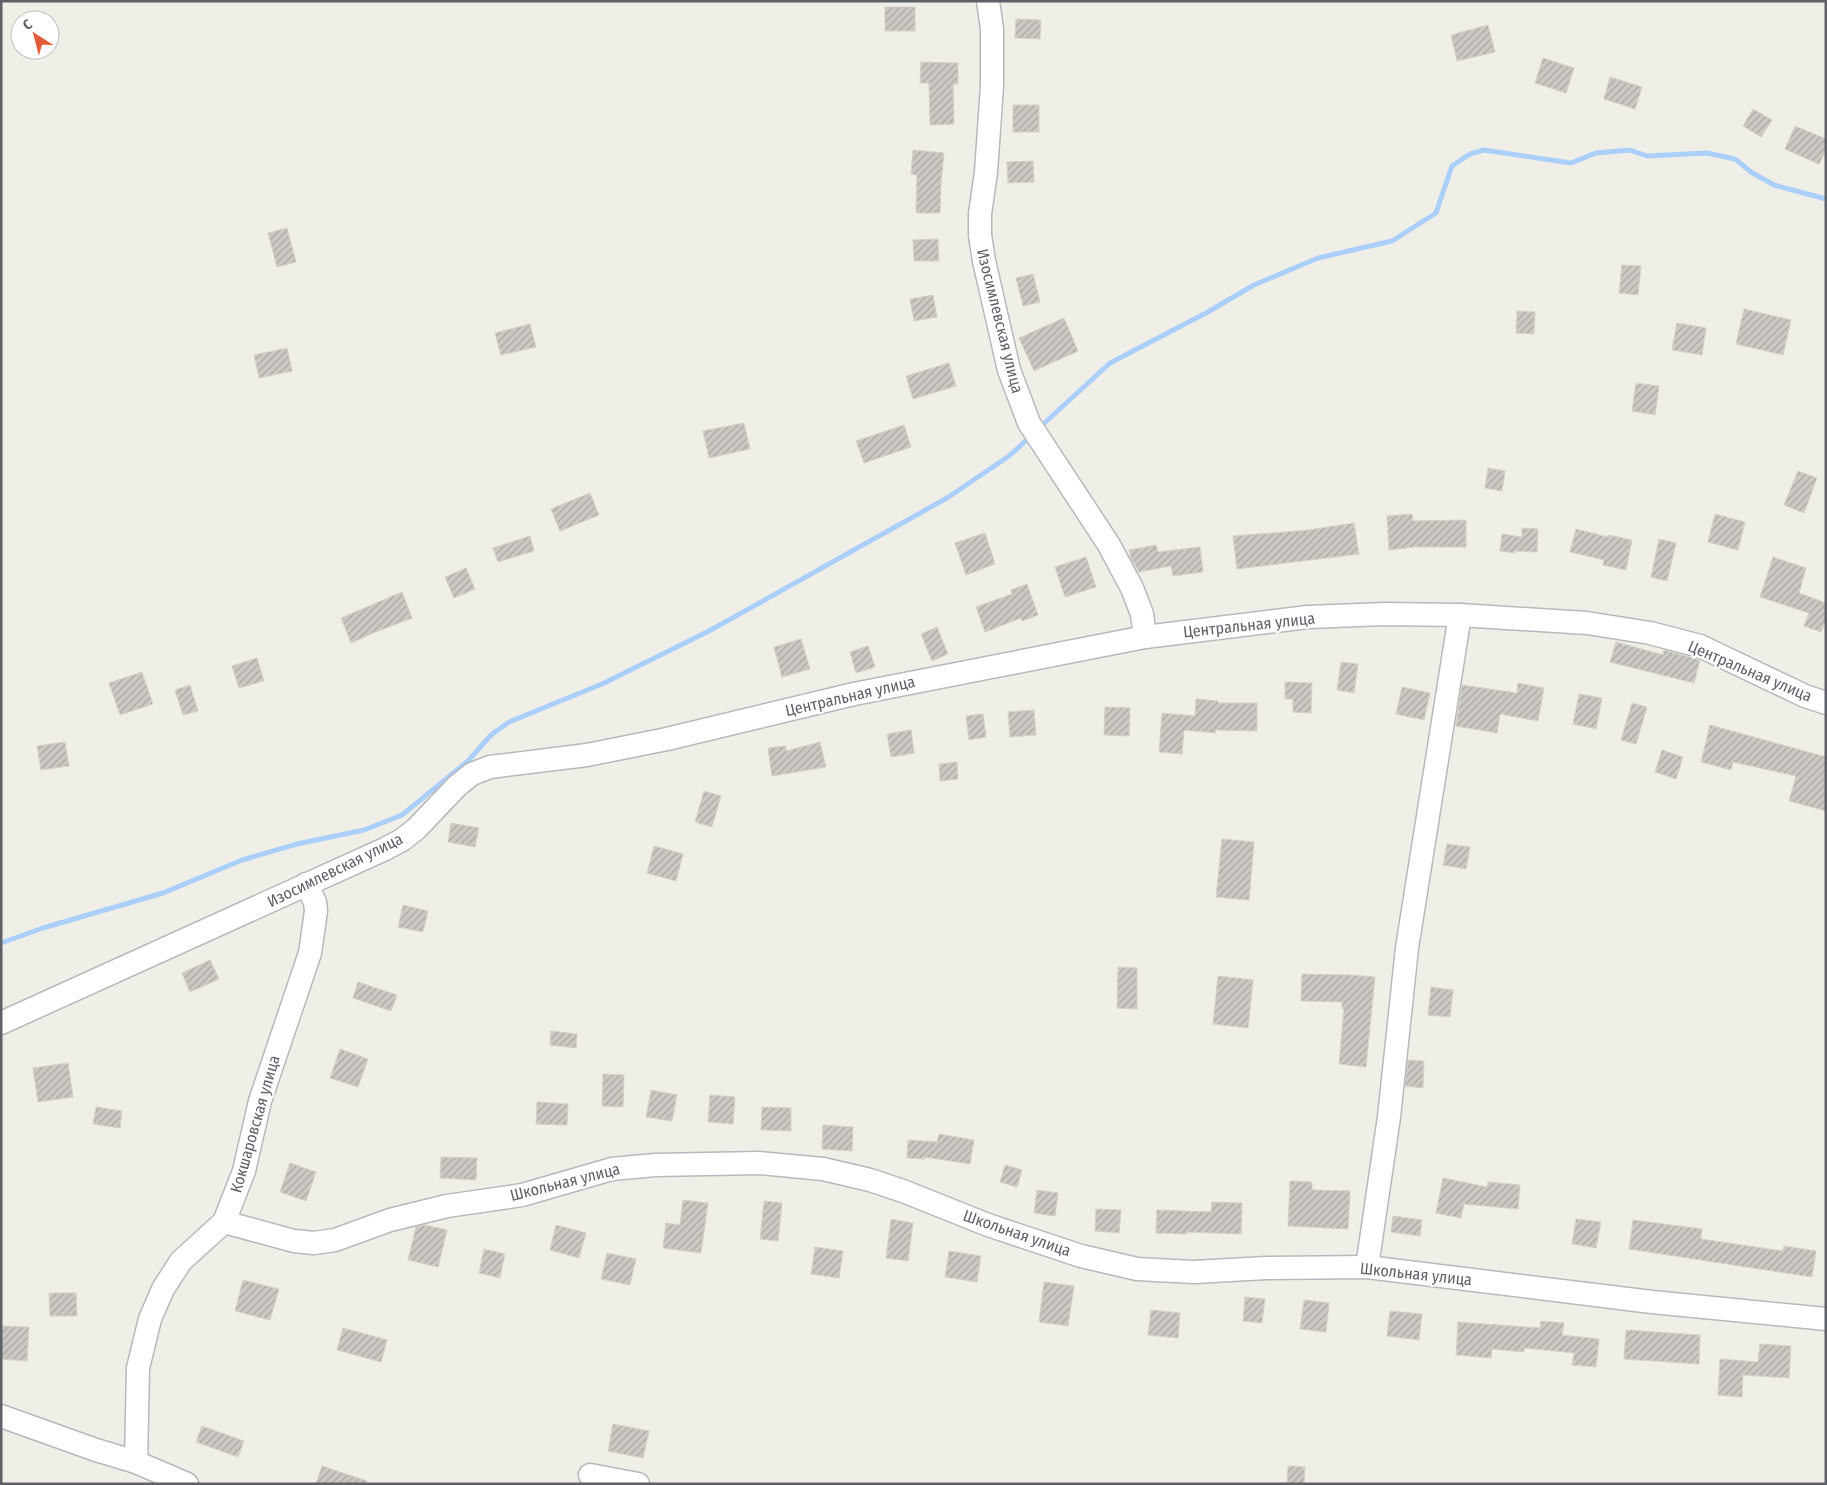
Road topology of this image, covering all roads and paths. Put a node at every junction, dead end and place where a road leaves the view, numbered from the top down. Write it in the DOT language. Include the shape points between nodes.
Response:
graph roads {
  1 [pos="988,1"];
  2 [pos="1460,615"];
  3 [pos="1145,637"];
  4 [pos="1826,703"];
  5 [pos="667,739"];
  6 [pos="306,884"];
  7 [pos="1,1023"];
  8 [pos="224,1222"];
  9 [pos="1367,1267"];
  10 [pos="1826,1319"];
  11 [pos="1,1416"];
  12 [pos="136,1462"];
  13 [pos="590,1475"];
  14 [pos="187,1484"];
  15 [pos="638,1484"];
  1 -- 3 [label="street, Изосимлевская улица" via="992,29 992,86 980,235 1009,370 1029,423 1128,581 1142,614"];
  2 -- 3 [label="street, Центральная улица" via="1308,617"];
  2 -- 4 [label="street, Центральная улица" via="1587,623 1650,633 1700,646"];
  2 -- 9 [label="street" via="1408,948 1389,1117"];
  3 -- 5 [label="street, Центральная улица" via="854,694"];
  5 -- 6 [label="street, Изосимлевская улица" via="587,755 490,767 472,774 402,840"];
  6 -- 7 [label="street, Изосимлевская улица"];
  6 -- 8 [label="street, Кокшаровская улица" via="316,911 310,953 260,1101 244,1171"];
  8 -- 9 [label="street, Школьная улица" via="294,1241 314,1243 335,1240 390,1220 446,1206 522,1195 612,1169 759,1163 823,1169 870,1180 997,1228 1081,1256 1137,1269 1194,1272"];
  8 -- 12 [label="street, Кокшаровская улица" via="181,1261 163,1289 150,1319 138,1368"];
  9 -- 10 [label="street, Школьная улица" via="1652,1302"];
  11 -- 12 [label="street"];
  12 -- 14 [label="street"];
  13 -- 15 [label="street"];
}
